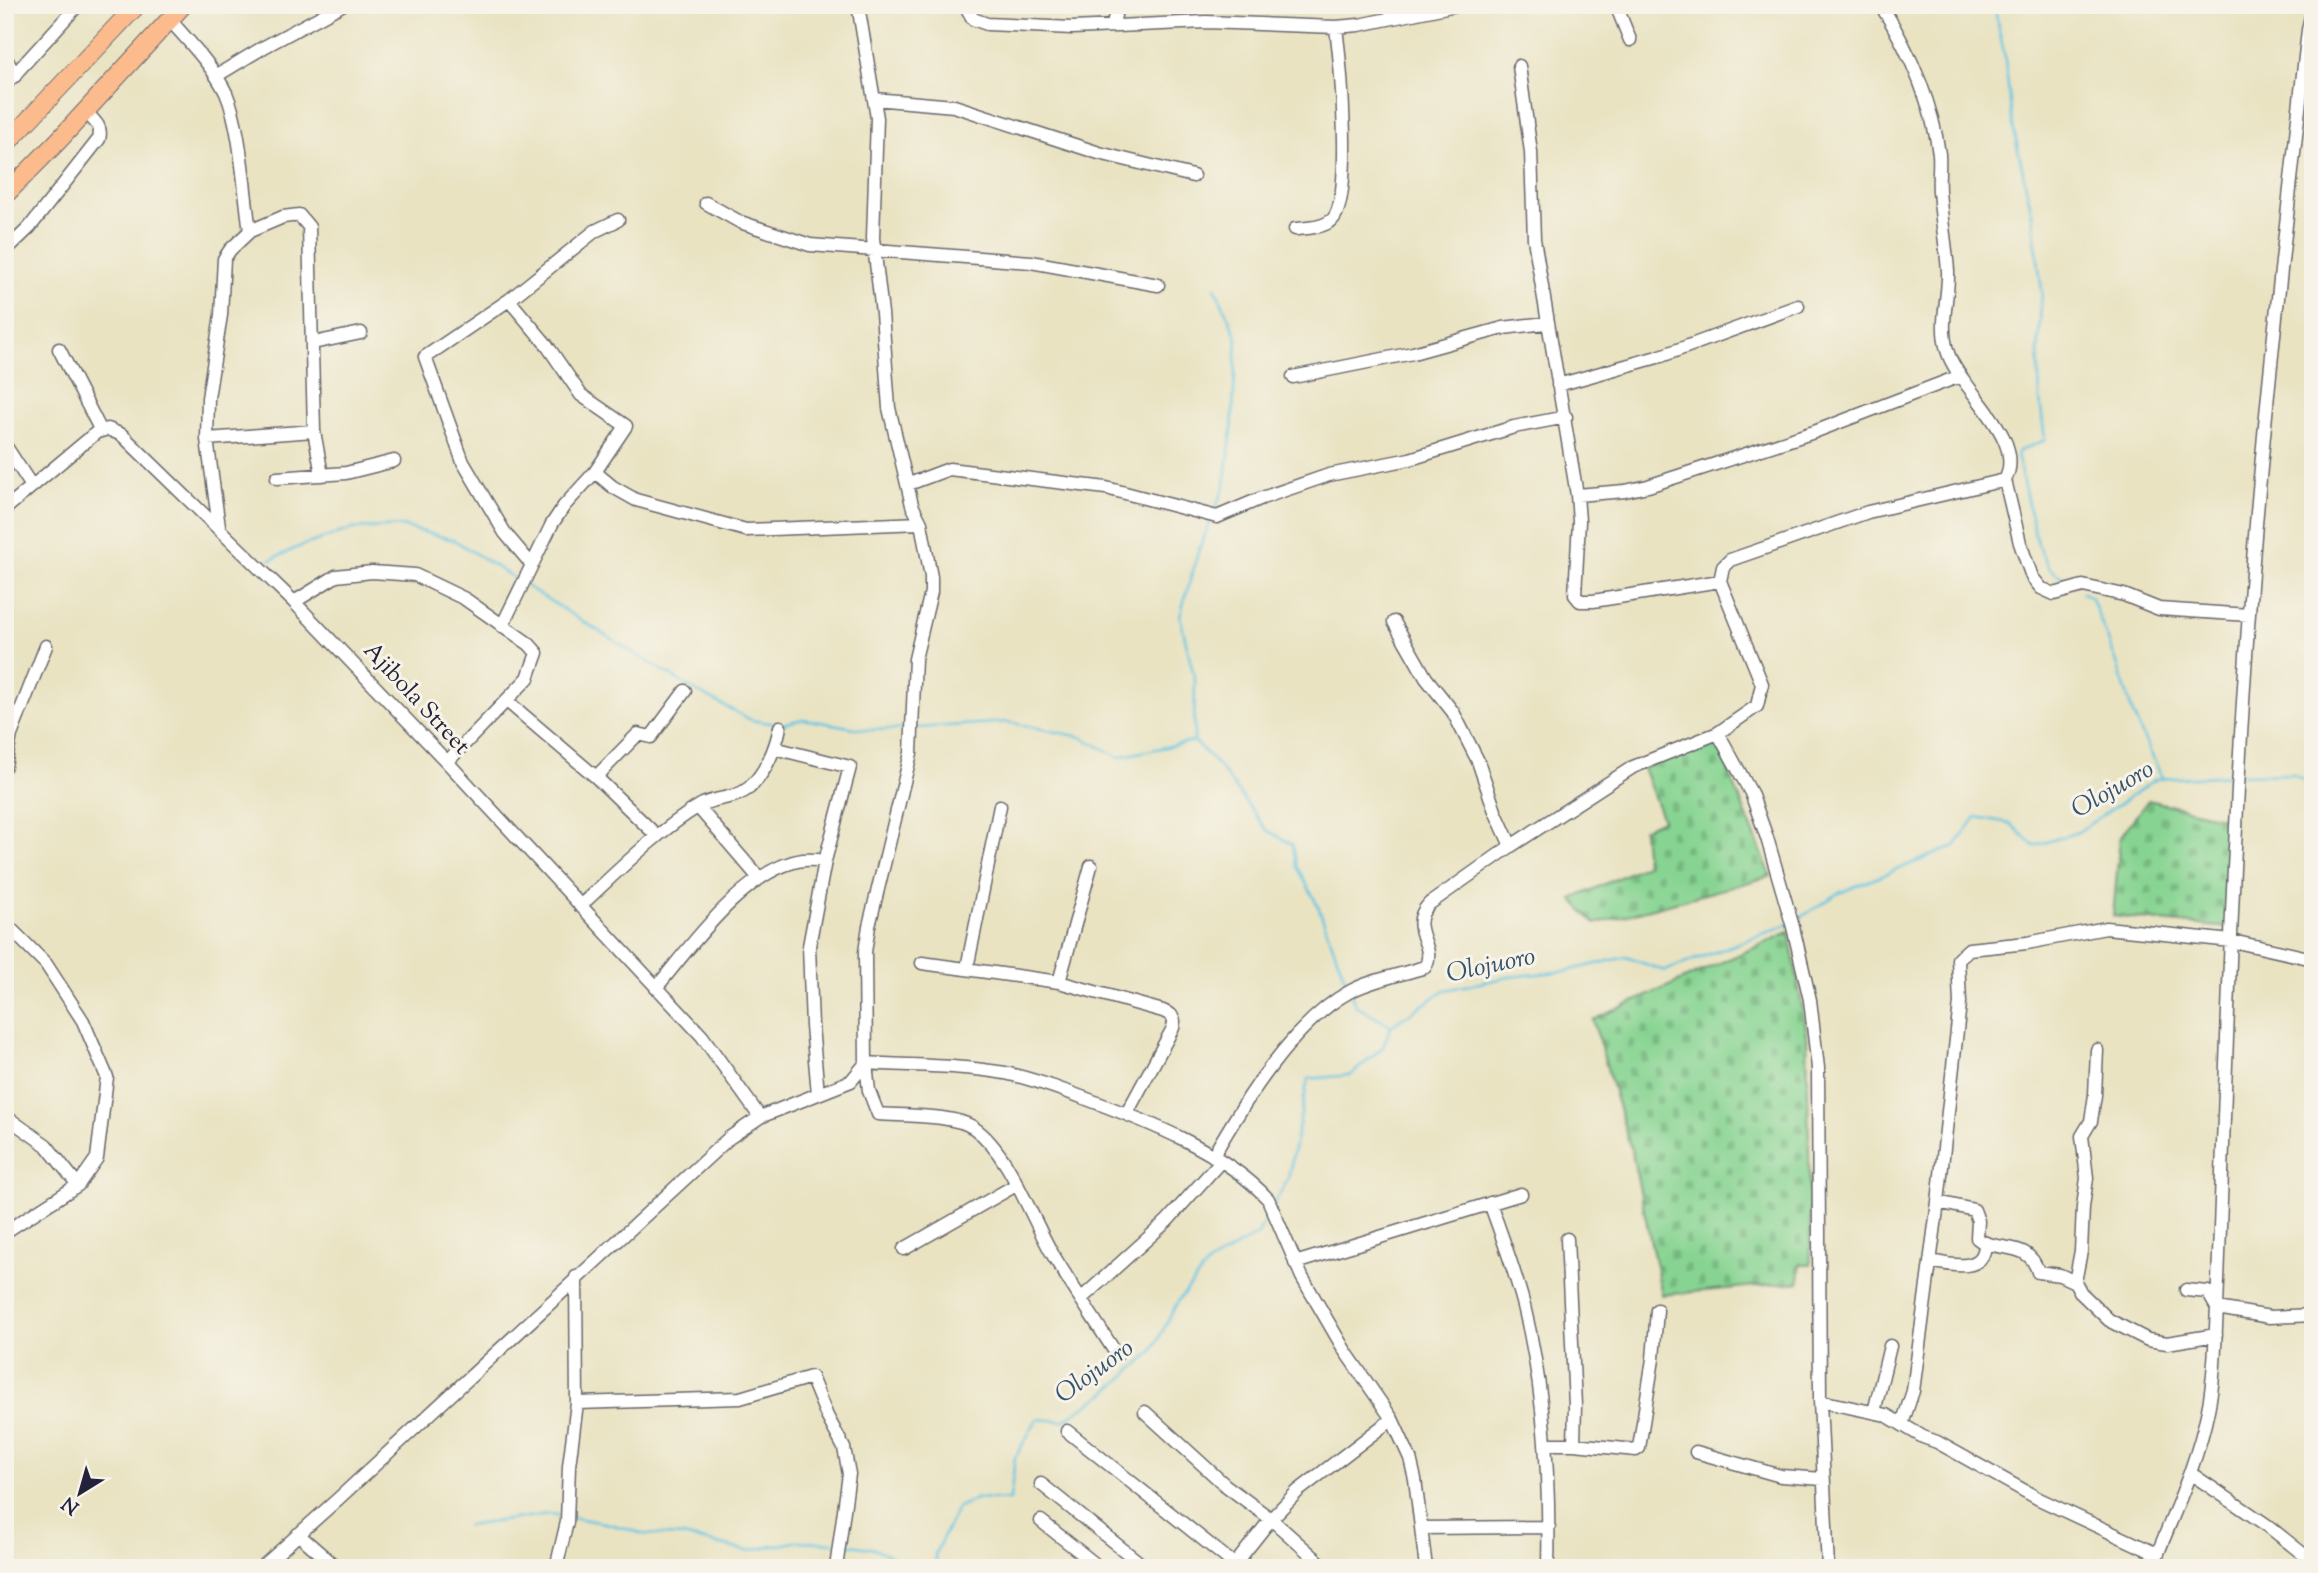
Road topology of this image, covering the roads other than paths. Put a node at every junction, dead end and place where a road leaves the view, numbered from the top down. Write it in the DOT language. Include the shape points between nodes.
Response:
graph roads {
  1 [pos="78,5"];
  2 [pos="138,5"];
  3 [pos="183,5"];
  4 [pos="342,5"];
  5 [pos="858,5"];
  6 [pos="965,5"];
  7 [pos="1117,5"];
  8 [pos="1456,5"];
  9 [pos="1616,5"];
  10 [pos="1881,5"];
  11 [pos="2313,7"];
  12 [pos="1395,11"];
  13 [pos="170,20"];
  14 [pos="1113,25"];
  15 [pos="1336,27"];
  16 [pos="1630,40"];
  17 [pos="5,56"];
  18 [pos="1519,66"];
  19 [pos="16,76"];
  20 [pos="216,76"];
  21 [pos="5,85"];
  22 [pos="874,99"];
  23 [pos="85,111"];
  24 [pos="5,145"];
  25 [pos="1193,176"];
  26 [pos="5,195"];
  27 [pos="706,203"];
  28 [pos="618,220"];
  29 [pos="1296,229"];
  30 [pos="250,231"];
  31 [pos="874,250"];
  32 [pos="5,251"];
  33 [pos="1158,285"];
  34 [pos="509,300"];
  35 [pos="1798,306"];
  36 [pos="1546,323"];
  37 [pos="361,332"];
  38 [pos="313,342"];
  39 [pos="59,349"];
  40 [pos="1960,376"];
  41 [pos="1293,377"];
  42 [pos="1558,385"];
  43 [pos="1566,417"];
  44 [pos="101,431"];
  45 [pos="314,431"];
  46 [pos="207,439"];
  47 [pos="5,445"];
  48 [pos="394,461"];
  49 [pos="595,472"];
  50 [pos="322,475"];
  51 [pos="277,478"];
  52 [pos="2005,480"];
  53 [pos="909,484"];
  54 [pos="31,485"];
  55 [pos="1577,495"];
  56 [pos="5,509"];
  57 [pos="921,523"];
  58 [pos="219,527"];
  59 [pos="532,565"];
  60 [pos="1720,581"];
  61 [pos="294,601"];
  62 [pos="2249,615"];
  63 [pos="1394,622"];
  64 [pos="502,626"];
  65 [pos="46,646"];
  66 [pos="685,691"];
  67 [pos="508,702"];
  68 [pos="780,727"];
  69 [pos="1718,733"];
  70 [pos="774,748"];
  71 [pos="447,762"];
  72 [pos="5,765"];
  73 [pos="596,777"];
  74 [pos="1000,806"];
  75 [pos="698,807"];
  76 [pos="656,835"];
  77 [pos="1511,846"];
  78 [pos="825,860"];
  79 [pos="1091,866"];
  80 [pos="759,878"];
  81 [pos="580,906"];
  82 [pos="5,923"];
  83 [pos="2232,941"];
  84 [pos="2313,959"];
  85 [pos="922,963"];
  86 [pos="967,968"];
  87 [pos="1059,982"];
  88 [pos="656,988"];
  89 [pos="2097,1050"];
  90 [pos="866,1063"];
  91 [pos="818,1094"];
  92 [pos="1126,1113"];
  93 [pos="5,1116"];
  94 [pos="760,1117"];
  95 [pos="1217,1159"];
  96 [pos="78,1185"];
  97 [pos="1016,1185"];
  98 [pos="1521,1194"];
  99 [pos="1938,1202"];
  100 [pos="1490,1203"];
  101 [pos="5,1231"];
  102 [pos="1567,1239"];
  103 [pos="1985,1243"];
  104 [pos="904,1250"];
  105 [pos="1931,1261"];
  106 [pos="1295,1263"];
  107 [pos="576,1277"];
  108 [pos="2076,1282"];
  109 [pos="2186,1290"];
  110 [pos="1082,1298"];
  111 [pos="2217,1308"];
  112 [pos="1657,1310"];
  113 [pos="2313,1315"];
  114 [pos="2216,1335"];
  115 [pos="1890,1346"];
  116 [pos="1117,1355"];
  117 [pos="1820,1401"];
  118 [pos="577,1403"];
  119 [pos="1146,1412"];
  120 [pos="1874,1412"];
  121 [pos="1392,1419"];
  122 [pos="1902,1424"];
  123 [pos="1067,1431"];
  124 [pos="1546,1444"];
  125 [pos="1574,1444"];
  126 [pos="1696,1452"];
  127 [pos="2190,1474"];
  128 [pos="1823,1479"];
  129 [pos="1041,1484"];
  130 [pos="1271,1519"];
  131 [pos="1041,1521"];
  132 [pos="1549,1527"];
  133 [pos="1421,1528"];
  134 [pos="298,1534"];
  135 [pos="2157,1555"];
  136 [pos="2313,1563"];
  137 [pos="1235,1567"];
  138 [pos="261,1568"];
  139 [pos="337,1568"];
  140 [pos="556,1568"];
  141 [pos="836,1568"];
  142 [pos="1100,1568"];
  143 [pos="1146,1568"];
  144 [pos="1326,1568"];
  145 [pos="1426,1568"];
  146 [pos="1548,1568"];
  147 [pos="1828,1568"];
  148 [pos="2152,1568"];
  1 -- 19 [label="street"];
  2 -- 24 [label="highway"];
  3 -- 13 [label="highway"];
  4 -- 20 [label="street"];
  5 -- 22 [label="street"];
  6 -- 14 [label="street" via="973,19 987,24"];
  7 -- 14 [label="street"];
  8 -- 12 [label="street"];
  9 -- 16 [label="street"];
  10 -- 40 [label="street" via="1908,53 1934,126 1948,276 1942,328 1950,362"];
  11 -- 62 [label="street" via="2286,225"];
  12 -- 15 [label="street" via="1359,25"];
  13 -- 20 [label="street"];
  13 -- 23 [label="highway"];
  14 -- 15 [label="street" via="1206,22"];
  15 -- 29 [label="street" via="1343,100 1338,211 1331,220"];
  17 -- 19 [label="street"];
  18 -- 36 [label="street"];
  19 -- 21 [label="street"];
  20 -- 30 [label="street" via="233,114"];
  22 -- 25 [label="street" via="954,106 1100,153"];
  22 -- 31 [label="street" via="878,138"];
  23 -- 26 [label="highway"];
  23 -- 32 [label="street" via="99,127 99,139 29,228"];
  27 -- 31 [label="street" via="740,222 810,245"];
  28 -- 34 [label="street" via="595,231"];
  30 -- 38 [label="street" via="299,215 309,227"];
  30 -- 46 [label="street" via="224,260"];
  31 -- 33 [label="street" via="1031,262"];
  31 -- 53 [label="street" via="889,408"];
  34 -- 49 [label="street" via="581,395 626,426"];
  34 -- 59 [label="street" via="425,357 463,462 505,533"];
  35 -- 42 [label="street" via="1661,356"];
  36 -- 41 [label="street" via="1503,328 1413,353"];
  36 -- 42 [label="street"];
  37 -- 38 [label="street"];
  38 -- 45 [label="street"];
  39 -- 44 [label="street"];
  40 -- 52 [label="street" via="2003,439 2010,470"];
  40 -- 55 [label="street" via="1814,432 1648,486"];
  42 -- 43 [label="street"];
  43 -- 53 [label="street" via="1514,427 1410,459 1329,475 1212,516 1106,488 949,469"];
  43 -- 55 [label="street"];
  44 -- 54 [label="street"];
  44 -- 58 [label="street, Ajibola Street" via="122,435"];
  45 -- 46 [label="street"];
  45 -- 50 [label="street"];
  46 -- 58 [label="street"];
  47 -- 54 [label="street"];
  48 -- 50 [label="street"];
  49 -- 57 [label="street" via="636,500 746,530"];
  49 -- 59 [label="street" via="564,506"];
  50 -- 51 [label="street"];
  52 -- 60 [label="street" via="1868,512 1736,557 1723,567"];
  52 -- 62 [label="street" via="2020,543 2032,577 2041,588 2054,594 2077,587 2124,595 2158,609"];
  53 -- 57 [label="street"];
  54 -- 56 [label="street"];
  55 -- 60 [label="street" via="1575,595 1580,601"];
  57 -- 90 [label="street" via="930,592 915,659 913,736 906,777 865,952"];
  58 -- 61 [label="street, Ajibola Street"];
  59 -- 64 [label="street"];
  60 -- 69 [label="street" via="1762,684 1757,706"];
  61 -- 64 [label="street" via="323,582 351,573 415,575 465,599"];
  61 -- 71 [label="street, Ajibola Street"];
  62 -- 83 [label="street"];
  63 -- 77 [label="street" via="1426,678 1453,712"];
  64 -- 67 [label="street" via="537,653 528,678"];
  65 -- 72 [label="street"];
  66 -- 73 [label="street" via="651,737 638,734"];
  67 -- 71 [label="street"];
  67 -- 73 [label="street"];
  68 -- 70 [label="street"];
  69 -- 77 [label="street" via="1633,767"];
  69 -- 117 [label="street" via="1751,793 1793,927 1810,1000 1818,1068"];
  70 -- 75 [label="street" via="751,786"];
  70 -- 78 [label="street" via="850,767"];
  71 -- 81 [label="street, Ajibola Street"];
  73 -- 76 [label="street"];
  74 -- 86 [label="street"];
  75 -- 76 [label="street"];
  75 -- 80 [label="street"];
  76 -- 81 [label="street"];
  77 -- 95 [label="street" via="1420,913 1429,959 1425,967 1352,991 1296,1035 1240,1112"];
  78 -- 80 [label="street" via="792,863"];
  78 -- 91 [label="street" via="808,958"];
  79 -- 87 [label="street"];
  80 -- 88 [label="street" via="716,916"];
  81 -- 88 [label="street, Ajibola Street"];
  82 -- 96 [label="street" via="46,964 83,1021 107,1077 97,1158"];
  83 -- 84 [label="street"];
  83 -- 99 [label="street" via="2106,928 1969,950 1958,959 1960,1003"];
  83 -- 111 [label="street"];
  85 -- 86 [label="street"];
  86 -- 87 [label="street"];
  87 -- 92 [label="street" via="1171,1015 1174,1021"];
  88 -- 94 [label="street, Ajibola Street" via="702,1036"];
  89 -- 108 [label="street" via="2091,1121 2082,1136 2087,1178"];
  90 -- 91 [label="street" via="852,1081"];
  90 -- 92 [label="street" via="1004,1073"];
  90 -- 97 [label="street" via="878,1114 959,1121 973,1127"];
  91 -- 94 [label="street"];
  92 -- 95 [label="street"];
  93 -- 96 [label="street" via="46,1145"];
  94 -- 107 [label="street" via="716,1148"];
  95 -- 106 [label="street" via="1268,1199"];
  95 -- 110 [label="street" via="1167,1222"];
  96 -- 101 [label="street"];
  97 -- 104 [label="street"];
  97 -- 110 [label="street" via="1052,1254"];
  98 -- 100 [label="street"];
  99 -- 103 [label="street" via="1974,1210 1977,1238"];
  99 -- 105 [label="street"];
  100 -- 106 [label="street"];
  100 -- 124 [label="street" via="1524,1306"];
  102 -- 125 [label="street"];
  103 -- 105 [label="street" via="1974,1264 1956,1267"];
  103 -- 108 [label="street" via="2021,1251 2035,1262 2038,1272"];
  105 -- 122 [label="street" via="1913,1391"];
  106 -- 121 [label="street" via="1345,1351"];
  107 -- 118 [label="street"];
  107 -- 134 [label="street"];
  108 -- 114 [label="street" via="2109,1320 2148,1340 2167,1343"];
  109 -- 111 [label="street" via="2208,1292"];
  110 -- 116 [label="street"];
  111 -- 113 [label="street" via="2270,1317"];
  111 -- 114 [label="street"];
  112 -- 125 [label="street" via="1639,1448"];
  114 -- 127 [label="street" via="2209,1409"];
  115 -- 120 [label="street"];
  117 -- 120 [label="street"];
  117 -- 128 [label="street"];
  118 -- 140 [label="street" via="567,1522"];
  118 -- 141 [label="street" via="740,1398 811,1377 844,1448 849,1474"];
  119 -- 130 [label="street" via="1225,1485"];
  120 -- 122 [label="street"];
  121 -- 130 [label="street" via="1313,1477"];
  121 -- 133 [label="street" via="1410,1458"];
  122 -- 135 [label="street" via="2039,1499"];
  123 -- 137 [label="street"];
  124 -- 125 [label="street"];
  124 -- 132 [label="street"];
  126 -- 128 [label="street" via="1781,1476"];
  127 -- 135 [label="street"];
  127 -- 136 [label="street" via="2268,1526"];
  128 -- 147 [label="street"];
  129 -- 143 [label="street"];
  130 -- 137 [label="street"];
  130 -- 144 [label="street"];
  131 -- 142 [label="street"];
  132 -- 133 [label="street"];
  132 -- 146 [label="street"];
  133 -- 145 [label="street"];
  134 -- 138 [label="street"];
  134 -- 139 [label="street"];
  135 -- 148 [label="street"];
}
